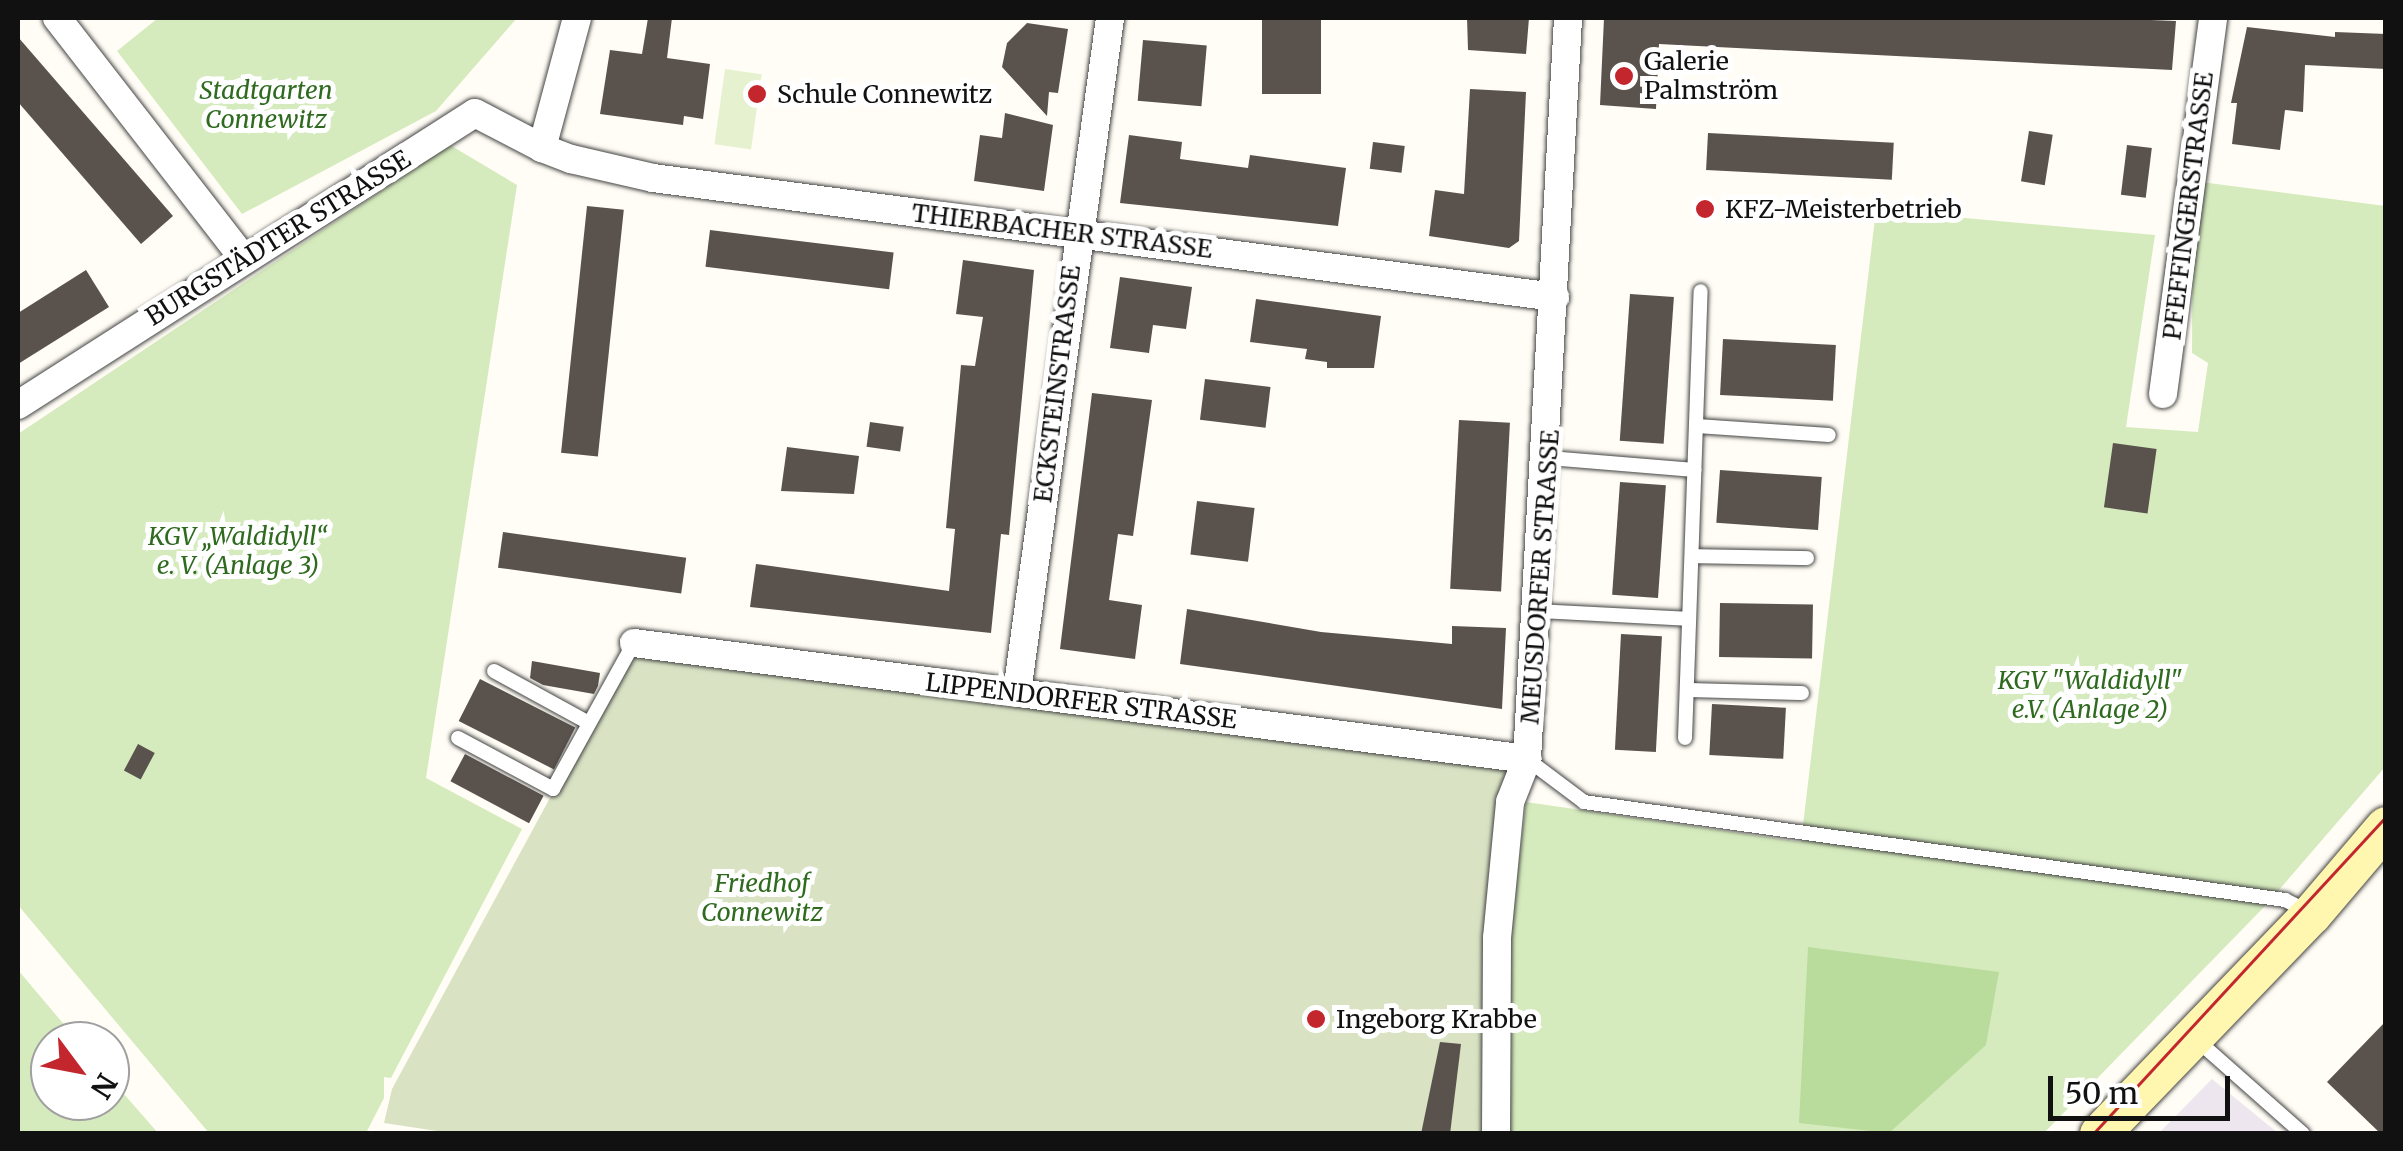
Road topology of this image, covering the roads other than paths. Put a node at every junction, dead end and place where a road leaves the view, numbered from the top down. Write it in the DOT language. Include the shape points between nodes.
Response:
graph roads {
  1 [pos="57,18"];
  2 [pos="577,18"];
  3 [pos="1110,18"];
  4 [pos="1568,18"];
  5 [pos="2213,18"];
  6 [pos="542,148"];
  7 [pos="1076,232"];
  8 [pos="244,259"];
  9 [pos="1700,290"];
  10 [pos="1555,296"];
  11 [pos="2163,394"];
  12 [pos="18,405"];
  13 [pos="1697,426"];
  14 [pos="1829,434"];
  15 [pos="1549,458"];
  16 [pos="1695,470"];
  17 [pos="1692,556"];
  18 [pos="1807,558"];
  19 [pos="1538,610"];
  20 [pos="1688,619"];
  21 [pos="634,643"];
  22 [pos="494,671"];
  23 [pos="1687,690"];
  24 [pos="1018,692"];
  25 [pos="1802,693"];
  26 [pos="590,723"];
  27 [pos="458,738"];
  28 [pos="1685,738"];
  29 [pos="1527,759"];
  30 [pos="2386,828"];
  31 [pos="2312,914"];
  32 [pos="2193,1037"];
  33 [pos="1496,1134"];
  34 [pos="2100,1134"];
  35 [pos="2303,1134"];
  1 -- 8 [label="street"];
  2 -- 6 [label="street"];
  3 -- 7 [label="street, ECKSTEINSTRASSE"];
  4 -- 10 [label="street, MEUSDORFER STRASSE"];
  5 -- 11 [label="street, PFEFFINGERSTRASSE"];
  6 -- 7 [label="street, THIERBACHER STRASSE" via="653,178"];
  6 -- 8 [label="street, BURGSTÄDTER STRASSE" via="475,113"];
  7 -- 10 [label="street, THIERBACHER STRASSE"];
  7 -- 24 [label="street, ECKSTEINSTRASSE"];
  8 -- 12 [label="street, BURGSTÄDTER STRASSE"];
  9 -- 13 [label="lane"];
  10 -- 15 [label="street, MEUSDORFER STRASSE"];
  13 -- 14 [label="lane"];
  13 -- 16 [label="lane"];
  15 -- 16 [label="lane"];
  15 -- 19 [label="street, MEUSDORFER STRASSE"];
  16 -- 17 [label="lane"];
  17 -- 18 [label="lane"];
  17 -- 20 [label="lane"];
  19 -- 20 [label="lane"];
  19 -- 29 [label="street, MEUSDORFER STRASSE"];
  20 -- 23 [label="lane"];
  21 -- 24 [label="street, LIPPENDORFER STRASSE"];
  21 -- 26 [label="lane"];
  22 -- 26 [label="lane"];
  23 -- 25 [label="lane"];
  23 -- 28 [label="lane"];
  24 -- 29 [label="street, LIPPENDORFER STRASSE"];
  26 -- 27 [label="lane" via="553,789"];
  29 -- 31 [label="lane" via="1584,802 2285,900"];
  29 -- 33 [label="street, MEUSDORFER STRASSE" via="1510,802 1497,938"];
  30 -- 31 [label="main road"];
  31 -- 32 [label="main road"];
  32 -- 34 [label="main road"];
  32 -- 35 [label="lane"];
}
